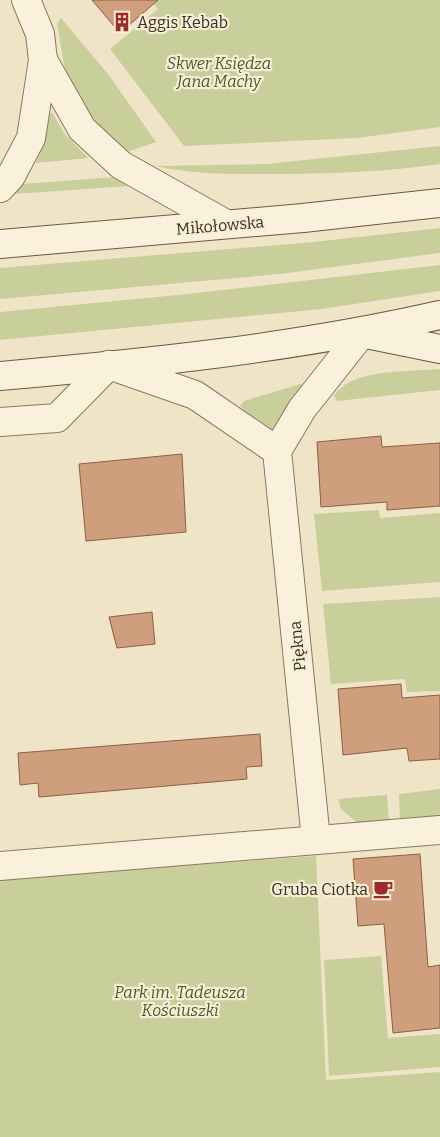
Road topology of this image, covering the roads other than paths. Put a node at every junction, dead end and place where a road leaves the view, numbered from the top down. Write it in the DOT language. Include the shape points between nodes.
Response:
graph roads {
  1 [pos="34,3"];
  2 [pos="43,60"];
  3 [pos="0,188"];
  4 [pos="440,203"];
  5 [pos="226,224"];
  6 [pos="0,244"];
  7 [pos="440,315"];
  8 [pos="362,333"];
  9 [pos="440,348"];
  10 [pos="109,365"];
  11 [pos="0,376"];
  12 [pos="0,422"];
  13 [pos="278,451"];
  14 [pos="440,830"];
  15 [pos="316,840"];
  16 [pos="0,866"];
  1 -- 2 [label="street"];
  2 -- 3 [label="street" via="31,138 11,176"];
  2 -- 5 [label="street" via="82,129 121,165"];
  4 -- 5 [label="street, Mikołowska"];
  5 -- 6 [label="street, Mikołowska"];
  7 -- 8 [label="street"];
  8 -- 9 [label="street"];
  8 -- 10 [label="street"];
  8 -- 13 [label="street" via="302,409"];
  10 -- 11 [label="street"];
  10 -- 12 [label="street" via="57,418"];
  10 -- 13 [label="street" via="195,395"];
  13 -- 15 [label="street, Piękna"];
  14 -- 15 [label="street"];
  15 -- 16 [label="street"];
}
